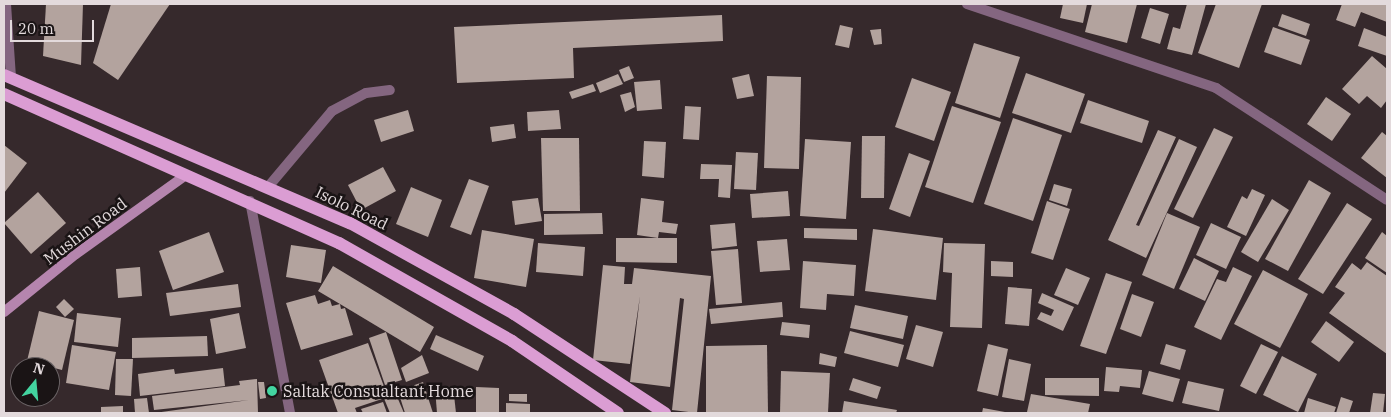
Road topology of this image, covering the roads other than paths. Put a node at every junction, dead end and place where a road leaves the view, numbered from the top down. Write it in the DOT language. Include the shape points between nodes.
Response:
graph roads {
  1 [pos="6,4"];
  2 [pos="968,4"];
  3 [pos="7,76"];
  4 [pos="390,90"];
  5 [pos="4,94"];
  6 [pos="186,175"];
  7 [pos="268,187"];
  8 [pos="1387,200"];
  9 [pos="250,201"];
  10 [pos="4,312"];
  11 [pos="290,413"];
  12 [pos="618,413"];
  13 [pos="665,413"];
  1 -- 3 [label="street"];
  2 -- 8 [label="street" via="1216,88"];
  3 -- 7 [label="main road, Isolo Road"];
  4 -- 7 [label="street" via="366,93 332,111"];
  5 -- 6 [label="main road"];
  6 -- 9 [label="main road"];
  6 -- 10 [label="main road, Mushin Road" via="76,254"];
  7 -- 13 [label="main road, Isolo Road" via="350,223 514,314"];
  9 -- 11 [label="street"];
  9 -- 12 [label="main road" via="339,243 438,297 512,341"];
}
